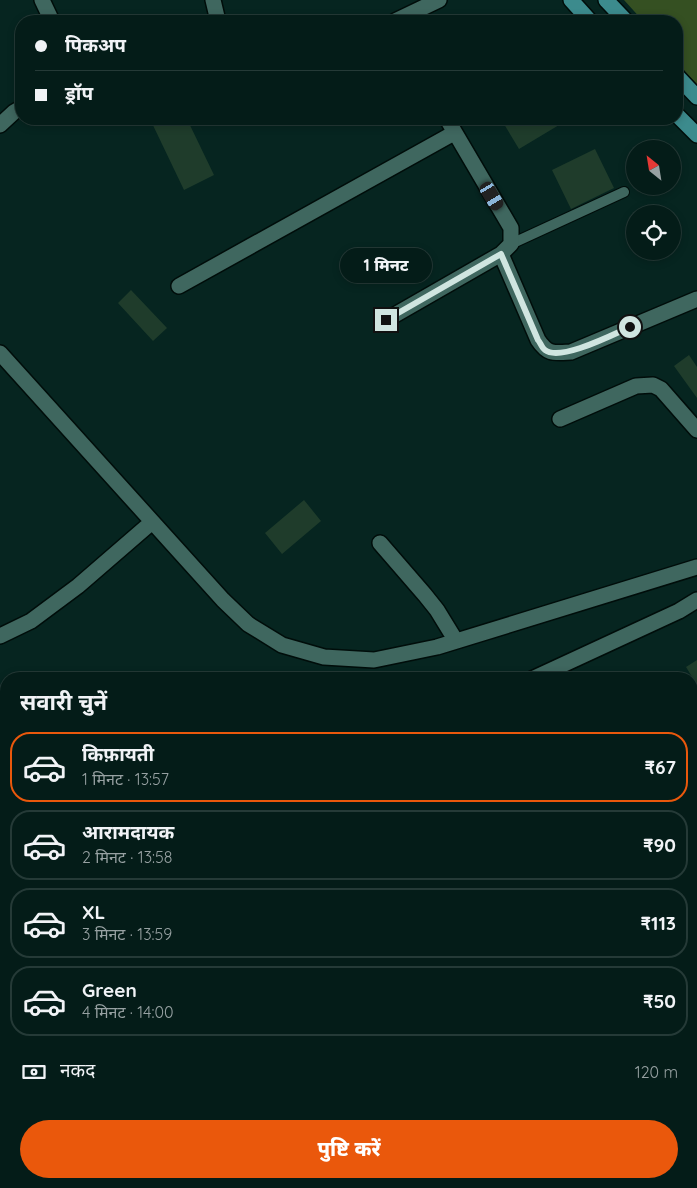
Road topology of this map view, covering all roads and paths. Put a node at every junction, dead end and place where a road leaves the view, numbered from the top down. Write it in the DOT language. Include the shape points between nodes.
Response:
graph roads {
  1 [pos="42,0"];
  2 [pos="213,0"];
  3 [pos="439,0"];
  4 [pos="571,0"];
  5 [pos="606,0"];
  6 [pos="49,15"];
  7 [pos="217,15"];
  8 [pos="408,15"];
  9 [pos="585,15"];
  10 [pos="620,15"];
  11 [pos="683,83"];
  12 [pos="697,97"];
  13 [pos="15,111"];
  14 [pos="683,121"];
  15 [pos="0,125"];
  16 [pos="450,125"];
  17 [pos="454,133"];
  18 [pos="697,135"];
  19 [pos="624,192"];
  20 [pos="506,249"];
  21 [pos="179,286"];
  22 [pos="697,299"];
  23 [pos="386,320"];
  24 [pos="0,353"];
  25 [pos="560,419"];
  26 [pos="697,430"];
  27 [pos="152,522"];
  28 [pos="380,543"];
  29 [pos="697,567"];
  30 [pos="697,600"];
  31 [pos="0,636"];
  32 [pos="456,641"];
  33 [pos="547,672"];
  1 -- 6 [label="street"];
  2 -- 7 [label="street"];
  3 -- 8 [label="street"];
  4 -- 9 [label="main road"];
  5 -- 10 [label="main road"];
  11 -- 12 [label="main road"];
  13 -- 15 [label="street"];
  14 -- 18 [label="main road"];
  16 -- 17 [label="street"];
  17 -- 20 [label="street" via="511,228"];
  17 -- 21 [label="street"];
  19 -- 20 [label="lane"];
  20 -- 22 [label="street" via="538,340 545,350 554,353 571,352"];
  20 -- 23 [label="street"];
  24 -- 27 [label="street"];
  25 -- 26 [label="street" via="636,386 653,385 661,389"];
  27 -- 31 [label="street" via="78,586 31,621"];
  27 -- 32 [label="street" via="248,624 282,645 324,657 374,660"];
  28 -- 32 [label="street" via="431,602"];
  29 -- 32 [label="street"];
  30 -- 33 [label="street"];
}
